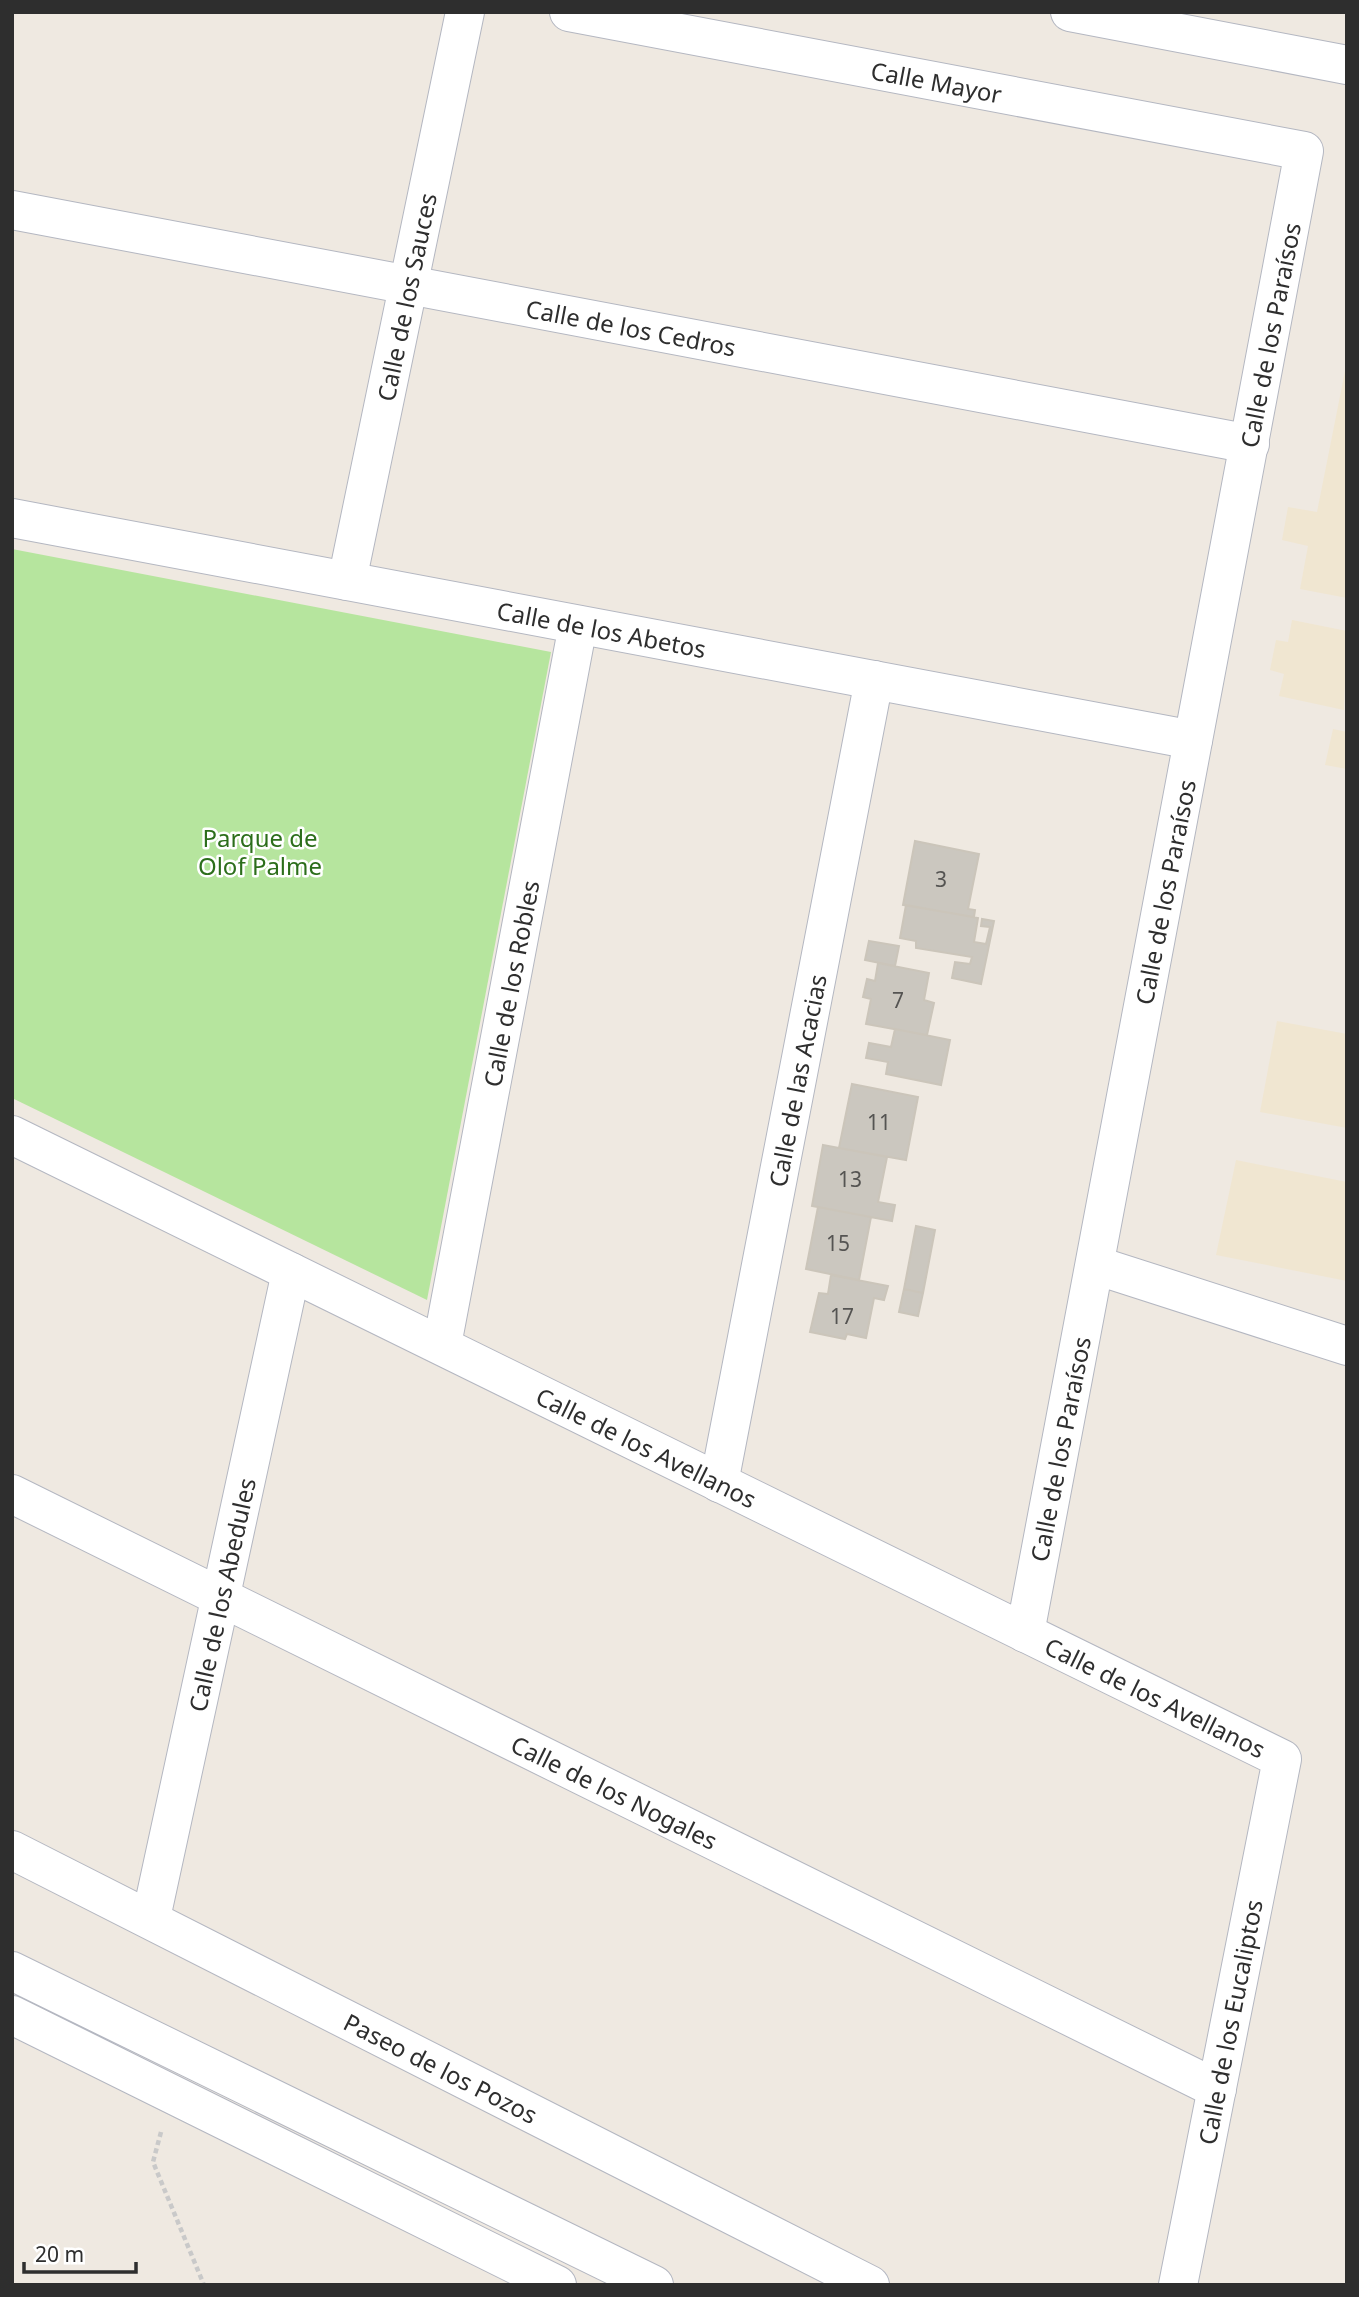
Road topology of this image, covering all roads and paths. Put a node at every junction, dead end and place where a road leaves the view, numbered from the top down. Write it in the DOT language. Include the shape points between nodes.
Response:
graph roads {
  1 [pos="465,12"];
  2 [pos="569,12"];
  3 [pos="1070,12"];
  4 [pos="1347,65"];
  5 [pos="1304,151"];
  6 [pos="12,209"];
  7 [pos="409,285"];
  8 [pos="1250,444"];
  9 [pos="12,518"];
  10 [pos="347,581"];
  11 [pos="578,625"];
  12 [pos="874,680"];
  13 [pos="1193,740"];
  14 [pos="12,1135"];
  15 [pos="1095,1265"];
  16 [pos="291,1272"];
  17 [pos="442,1345"];
  18 [pos="1347,1346"];
  19 [pos="719,1483"];
  20 [pos="12,1494"];
  21 [pos="221,1598"];
  22 [pos="1025,1633"];
  23 [pos="1282,1759"];
  24 [pos="12,1850"];
  25 [pos="151,1918"];
  26 [pos="12,1971"];
  27 [pos="12,2015"];
  28 [pos="1217,2089"];
  29 [pos="170,2094"];
  30 [pos="204,2285"];
  31 [pos="557,2285"];
  32 [pos="654,2285"];
  33 [pos="870,2285"];
  34 [pos="1178,2285"];
  1 -- 7 [label="street, Calle de los Sauces"];
  2 -- 5 [label="street, Calle Mayor"];
  3 -- 4 [label="street"];
  5 -- 8 [label="street, Calle de los Paraísos"];
  6 -- 7 [label="street, Calle de los Cedros"];
  7 -- 8 [label="street, Calle de los Cedros"];
  7 -- 10 [label="street, Calle de los Sauces"];
  8 -- 13 [label="street, Calle de los Paraísos"];
  9 -- 10 [label="street, Calle de los Abetos"];
  10 -- 11 [label="street, Calle de los Abetos"];
  11 -- 12 [label="street, Calle de los Abetos"];
  11 -- 17 [label="street, Calle de los Robles"];
  12 -- 13 [label="street, Calle de los Abetos"];
  12 -- 19 [label="street, Calle de las Acacias"];
  13 -- 15 [label="street, Calle de los Paraísos"];
  14 -- 16 [label="street, Calle de los Avellanos"];
  15 -- 18 [label="street"];
  15 -- 22 [label="street, Calle de los Paraísos"];
  16 -- 17 [label="street, Calle de los Avellanos"];
  16 -- 21 [label="street, Calle de los Abedules"];
  17 -- 19 [label="street, Calle de los Avellanos"];
  19 -- 22 [label="street, Calle de los Avellanos"];
  20 -- 21 [label="street, Calle de los Nogales"];
  21 -- 25 [label="street, Calle de los Abedules"];
  21 -- 28 [label="street, Calle de los Nogales"];
  22 -- 23 [label="street, Calle de los Avellanos"];
  23 -- 28 [label="street, Calle de los Eucaliptos"];
  24 -- 25 [label="street, Paseo de los Pozos"];
  25 -- 33 [label="street, Paseo de los Pozos"];
  26 -- 32 [label="street"];
  27 -- 29 [label="street"];
  28 -- 34 [label="street, Calle de los Eucaliptos"];
  29 -- 30 [label="path" via="153,2162"];
  29 -- 31 [label="street"];
}
